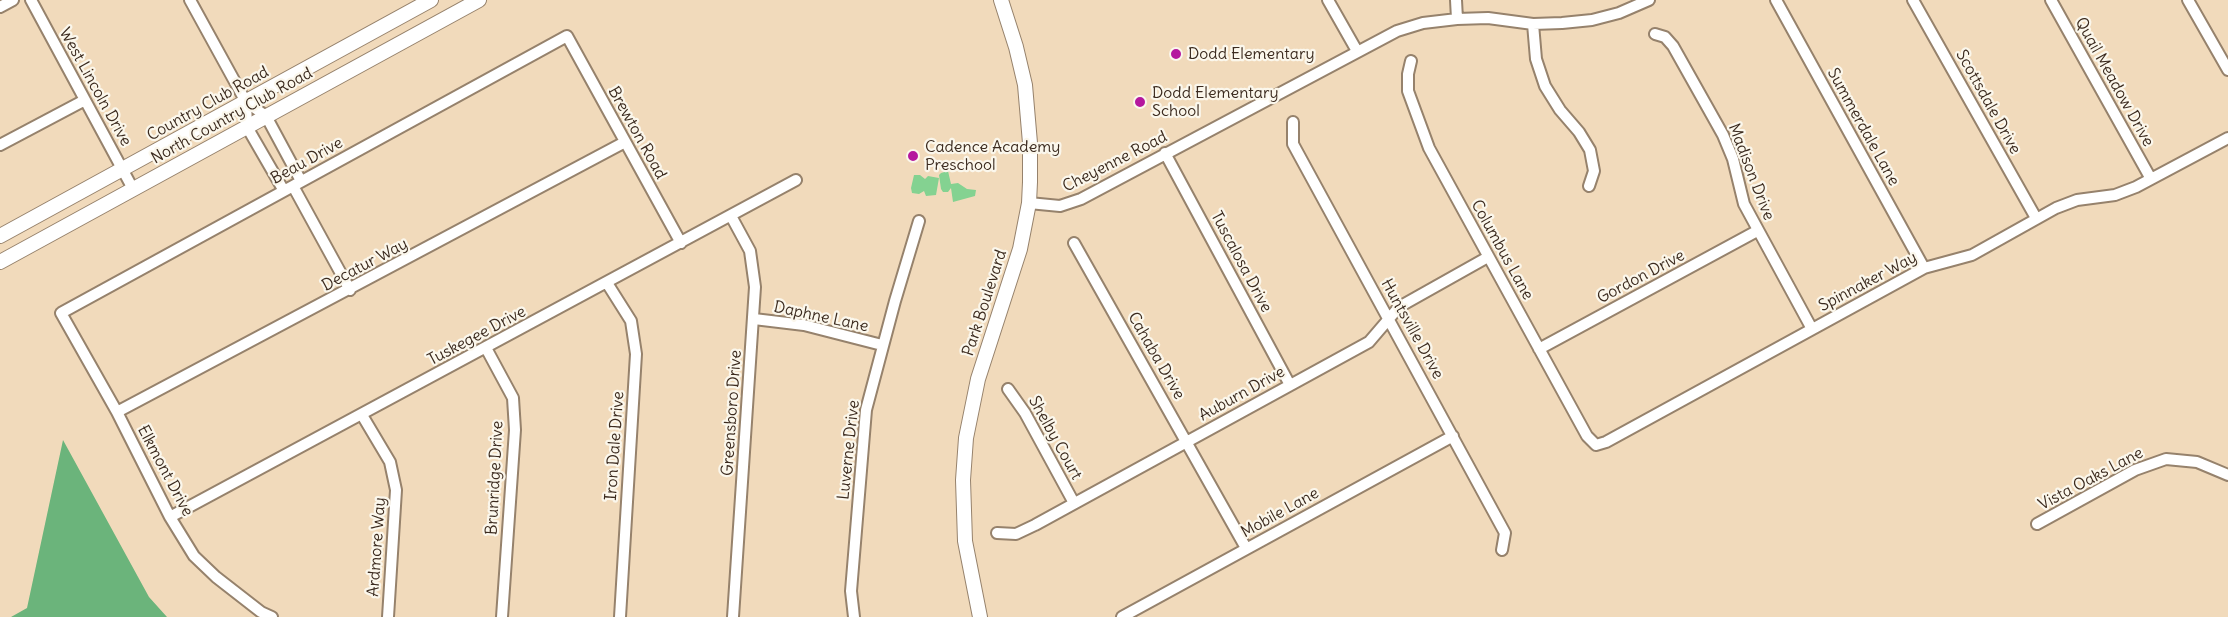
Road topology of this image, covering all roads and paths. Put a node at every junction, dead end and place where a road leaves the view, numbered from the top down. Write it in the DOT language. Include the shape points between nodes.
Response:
graph roads {
  1 [pos="13,0"];
  2 [pos="31,0"];
  3 [pos="190,0"];
  4 [pos="479,0"];
  5 [pos="1001,0"];
  6 [pos="1328,0"];
  7 [pos="1456,0"];
  8 [pos="1648,0"];
  9 [pos="1776,0"];
  10 [pos="1913,0"];
  11 [pos="2051,0"];
  12 [pos="2188,0"];
  13 [pos="426,3"];
  14 [pos="0,7"];
  15 [pos="1457,19"];
  16 [pos="1533,24"];
  17 [pos="432,26"];
  18 [pos="1655,34"];
  19 [pos="567,36"];
  20 [pos="1357,51"];
  21 [pos="1411,61"];
  22 [pos="2228,70"];
  23 [pos="85,100"];
  24 [pos="246,102"];
  25 [pos="266,117"];
  26 [pos="1293,122"];
  27 [pos="248,127"];
  28 [pos="2228,138"];
  29 [pos="626,142"];
  30 [pos="0,144"];
  31 [pos="1165,153"];
  32 [pos="122,169"];
  33 [pos="2151,179"];
  34 [pos="796,180"];
  35 [pos="293,186"];
  36 [pos="1589,186"];
  37 [pos="133,189"];
  38 [pos="1029,203"];
  39 [pos="731,216"];
  40 [pos="2036,218"];
  41 [pos="920,221"];
  42 [pos="1757,231"];
  43 [pos="0,236"];
  44 [pos="681,243"];
  45 [pos="1074,243"];
  46 [pos="1488,257"];
  47 [pos="0,262"];
  48 [pos="1924,268"];
  49 [pos="607,283"];
  50 [pos="350,290"];
  51 [pos="61,313"];
  52 [pos="1389,318"];
  53 [pos="754,319"];
  54 [pos="1812,329"];
  55 [pos="882,345"];
  56 [pos="486,348"];
  57 [pos="1539,349"];
  58 [pos="1290,385"];
  59 [pos="1008,389"];
  60 [pos="117,412"];
  61 [pos="362,415"];
  62 [pos="1453,436"];
  63 [pos="1187,441"];
  64 [pos="1596,445"];
  65 [pos="2228,474"];
  66 [pos="1074,503"];
  67 [pos="170,516"];
  68 [pos="2037,524"];
  69 [pos="997,533"];
  70 [pos="1246,548"];
  71 [pos="1502,550"];
  72 [pos="272,617"];
  73 [pos="388,617"];
  74 [pos="502,617"];
  75 [pos="620,617"];
  76 [pos="733,617"];
  77 [pos="854,617"];
  78 [pos="980,617"];
  79 [pos="1122,617"];
  1 -- 14 [label="street"];
  2 -- 23 [label="street, West Lincoln Drive"];
  3 -- 24 [label="street"];
  4 -- 17 [label="main road, North Country Club Road"];
  5 -- 38 [label="main road, Park Boulevard" via="1019,56 1028,105"];
  6 -- 20 [label="street"];
  7 -- 15 [label="street"];
  8 -- 16 [label="street, Cheyenne Road" via="1592,20"];
  9 -- 48 [label="street, Summerdale Lane"];
  10 -- 40 [label="street, Scottsdale Drive"];
  11 -- 33 [label="street, Quail Meadow Drive"];
  12 -- 22 [label="street"];
  13 -- 17 [label="main road"];
  13 -- 24 [label="main road, Country Club Road"];
  15 -- 16 [label="street, Cheyenne Road" via="1488,18"];
  15 -- 20 [label="street, Cheyenne Road" via="1397,31"];
  16 -- 36 [label="street" via="1536,59 1545,86 1590,150 1594,171"];
  17 -- 25 [label="main road, North Country Club Road"];
  18 -- 42 [label="street, Madison Drive" via="1665,37 1673,46 1723,135 1744,204"];
  19 -- 29 [label="street, Brewton Road"];
  19 -- 35 [label="street, Beau Drive"];
  20 -- 31 [label="street, Cheyenne Road"];
  21 -- 46 [label="street, Columbus Lane" via="1408,91 1418,122"];
  23 -- 30 [label="street"];
  23 -- 32 [label="street, West Lincoln Drive"];
  24 -- 25 [label="street"];
  24 -- 27 [label="street"];
  24 -- 32 [label="main road, Country Club Road"];
  25 -- 27 [label="main road, North Country Club Road"];
  25 -- 35 [label="street"];
  26 -- 52 [label="street, Huntsville Drive" via="1293,144"];
  27 -- 35 [label="street"];
  27 -- 37 [label="main road, North Country Club Road"];
  28 -- 33 [label="street, Spinnaker Way"];
  29 -- 44 [label="street, Brewton Road"];
  29 -- 50 [label="street, Decatur Way"];
  31 -- 38 [label="street, Cheyenne Road" via="1070,204"];
  31 -- 58 [label="street, Tuscalosa Drive"];
  32 -- 37 [label="street, West Lincoln Drive"];
  32 -- 43 [label="main road, Country Club Road"];
  33 -- 40 [label="street, Spinnaker Way" via="2115,195 2056,207"];
  34 -- 39 [label="street, Tuskegee Drive"];
  35 -- 50 [label="street"];
  35 -- 51 [label="street, Beau Drive"];
  37 -- 47 [label="main road, North Country Club Road"];
  38 -- 78 [label="main road, Park Boulevard" via="1014,271 978,379 966,438 965,541"];
  39 -- 44 [label="street, Tuskegee Drive"];
  39 -- 53 [label="street, Greensboro Drive" via="750,251"];
  40 -- 48 [label="street, Spinnaker Way" via="1972,255"];
  41 -- 55 [label="street, Luverne Drive"];
  42 -- 54 [label="street, Madison Drive"];
  42 -- 57 [label="street, Gordon Drive"];
  44 -- 49 [label="street, Tuskegee Drive"];
  45 -- 63 [label="street, Cahaba Drive"];
  46 -- 52 [label="street, Auburn Drive" via="1399,307"];
  46 -- 57 [label="street, Columbus Lane"];
  48 -- 54 [label="street, Spinnaker Way"];
  49 -- 56 [label="street, Tuskegee Drive"];
  49 -- 75 [label="street, Iron Dale Drive" via="631,321 636,354"];
  50 -- 60 [label="street, Decatur Way"];
  51 -- 60 [label="street, Elkmont Drive"];
  52 -- 58 [label="street, Auburn Drive" via="1369,342"];
  52 -- 62 [label="street, Huntsville Drive"];
  53 -- 55 [label="street, Daphne Lane" via="804,325"];
  53 -- 76 [label="street, Greensboro Drive"];
  54 -- 64 [label="street, Spinnaker Way"];
  55 -- 77 [label="street, Luverne Drive" via="866,410 851,591"];
  56 -- 61 [label="street, Tuskegee Drive"];
  56 -- 74 [label="street, Brunridge Drive" via="513,398 515,430"];
  57 -- 64 [label="street, Columbus Lane" via="1587,436"];
  58 -- 63 [label="street, Auburn Drive"];
  59 -- 66 [label="street, Shelby Court" via="1026,413"];
  60 -- 67 [label="street, Elkmont Drive"];
  61 -- 67 [label="street, Tuskegee Drive"];
  61 -- 73 [label="street, Ardmore Way" via="390,462 396,490"];
  62 -- 70 [label="street, Mobile Lane"];
  62 -- 71 [label="street, Huntsville Drive" via="1505,533"];
  63 -- 66 [label="street, Auburn Drive"];
  63 -- 70 [label="street, Cahaba Drive"];
  65 -- 68 [label="street, Vista Oaks Lane" via="2197,462 2166,459 2135,470"];
  66 -- 69 [label="street, Auburn Drive" via="1016,534"];
  67 -- 72 [label="street, Elkmont Drive" via="194,556"];
  70 -- 79 [label="street, Mobile Lane"];
}
